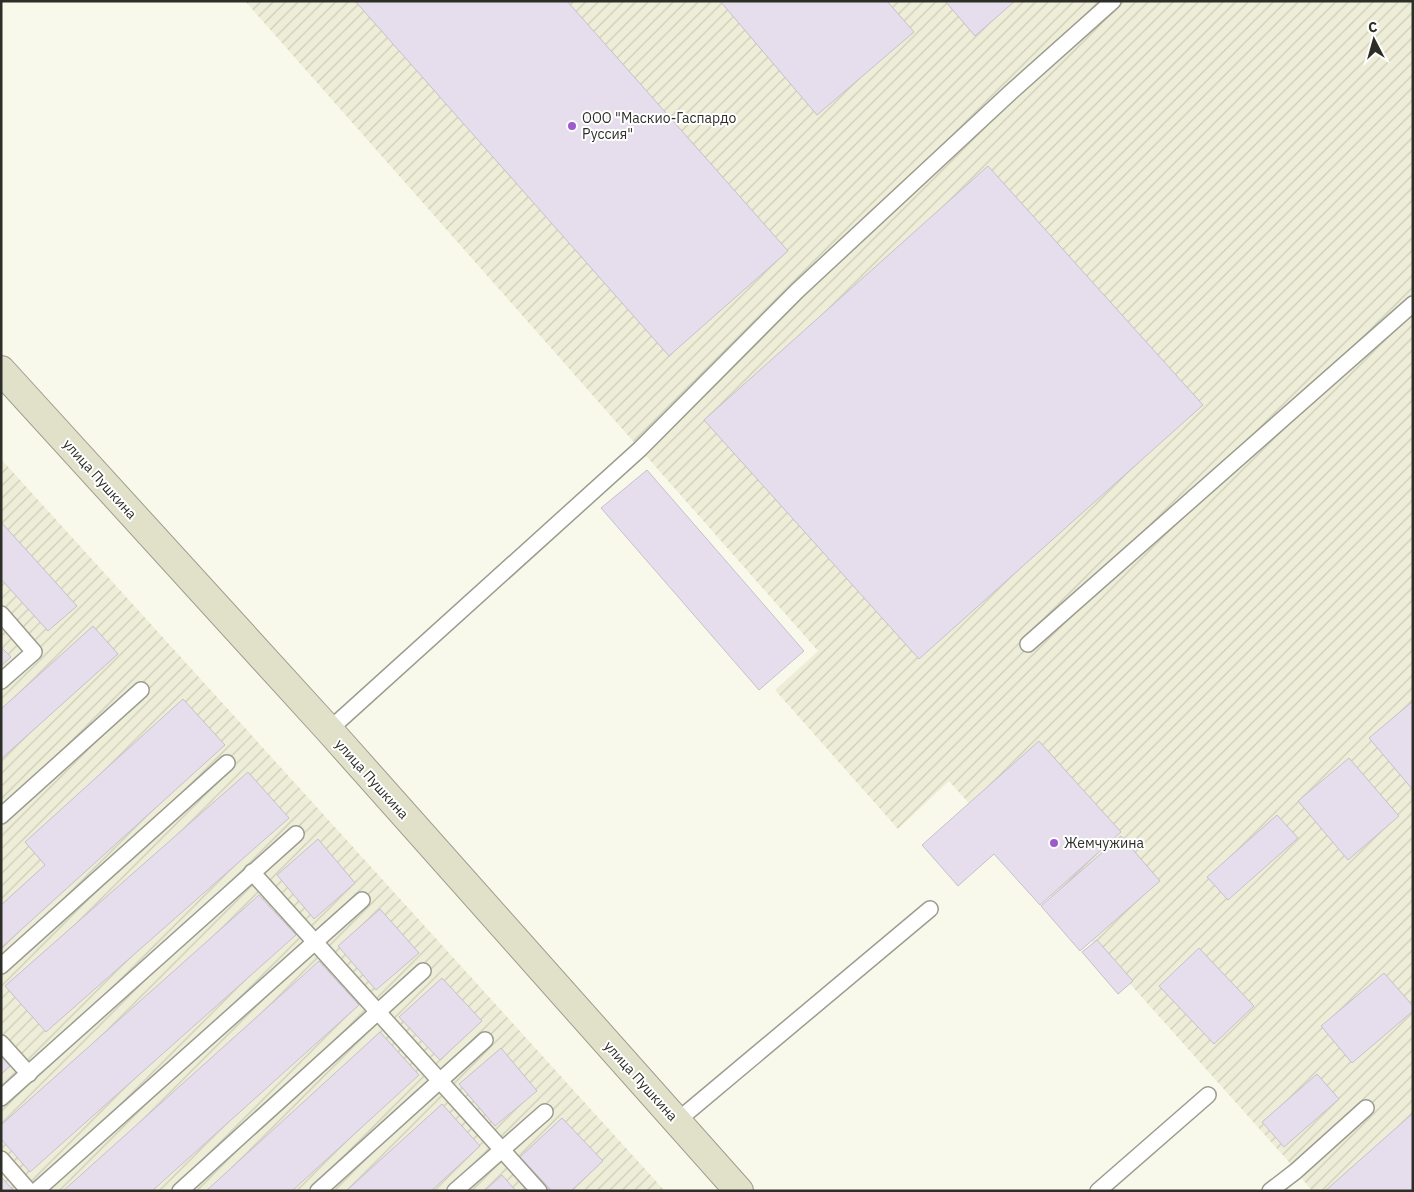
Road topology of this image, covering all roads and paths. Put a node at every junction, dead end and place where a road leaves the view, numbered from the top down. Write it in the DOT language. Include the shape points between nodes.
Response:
graph roads {
  1 [pos="1113,1"];
  2 [pos="1413,304"];
  3 [pos="1,370"];
  4 [pos="1,614"];
  5 [pos="1028,644"];
  6 [pos="1,681"];
  7 [pos="141,690"];
  8 [pos="329,730"];
  9 [pos="227,763"];
  10 [pos="1,816"];
  11 [pos="296,834"];
  12 [pos="252,872"];
  13 [pos="362,900"];
  14 [pos="930,909"];
  15 [pos="315,942"];
  16 [pos="1,966"];
  17 [pos="424,971"];
  18 [pos="378,1012"];
  19 [pos="485,1040"];
  20 [pos="1,1043"];
  21 [pos="29,1074"];
  22 [pos="440,1080"];
  23 [pos="1208,1095"];
  24 [pos="1,1098"];
  25 [pos="1366,1108"];
  26 [pos="545,1112"];
  27 [pos="677,1121"];
  28 [pos="501,1149"];
  29 [pos="1,1159"];
  30 [pos="29,1191"];
  31 [pos="36,1191"];
  32 [pos="180,1191"];
  33 [pos="318,1191"];
  34 [pos="455,1191"];
  35 [pos="539,1191"];
  36 [pos="739,1191"];
  37 [pos="1098,1191"];
  38 [pos="1270,1191"];
  1 -- 8 [label="lane" via="797,291 640,449"];
  2 -- 5 [label="lane"];
  3 -- 8 [label="main road, улица Пушкина"];
  4 -- 6 [label="lane" via="34,652"];
  7 -- 10 [label="lane"];
  8 -- 27 [label="main road, улица Пушкина"];
  9 -- 16 [label="lane"];
  11 -- 12 [label="lane"];
  12 -- 15 [label="lane"];
  12 -- 21 [label="lane"];
  13 -- 15 [label="lane"];
  14 -- 27 [label="lane"];
  15 -- 18 [label="lane"];
  15 -- 31 [label="lane"];
  17 -- 18 [label="lane"];
  18 -- 22 [label="lane"];
  18 -- 32 [label="lane"];
  19 -- 22 [label="lane"];
  20 -- 21 [label="lane"];
  21 -- 24 [label="lane"];
  22 -- 28 [label="lane"];
  22 -- 33 [label="lane"];
  23 -- 37 [label="lane"];
  25 -- 38 [label="lane"];
  26 -- 28 [label="lane"];
  27 -- 36 [label="main road, улица Пушкина"];
  28 -- 34 [label="lane"];
  28 -- 35 [label="lane"];
  29 -- 30 [label="lane"];
}
